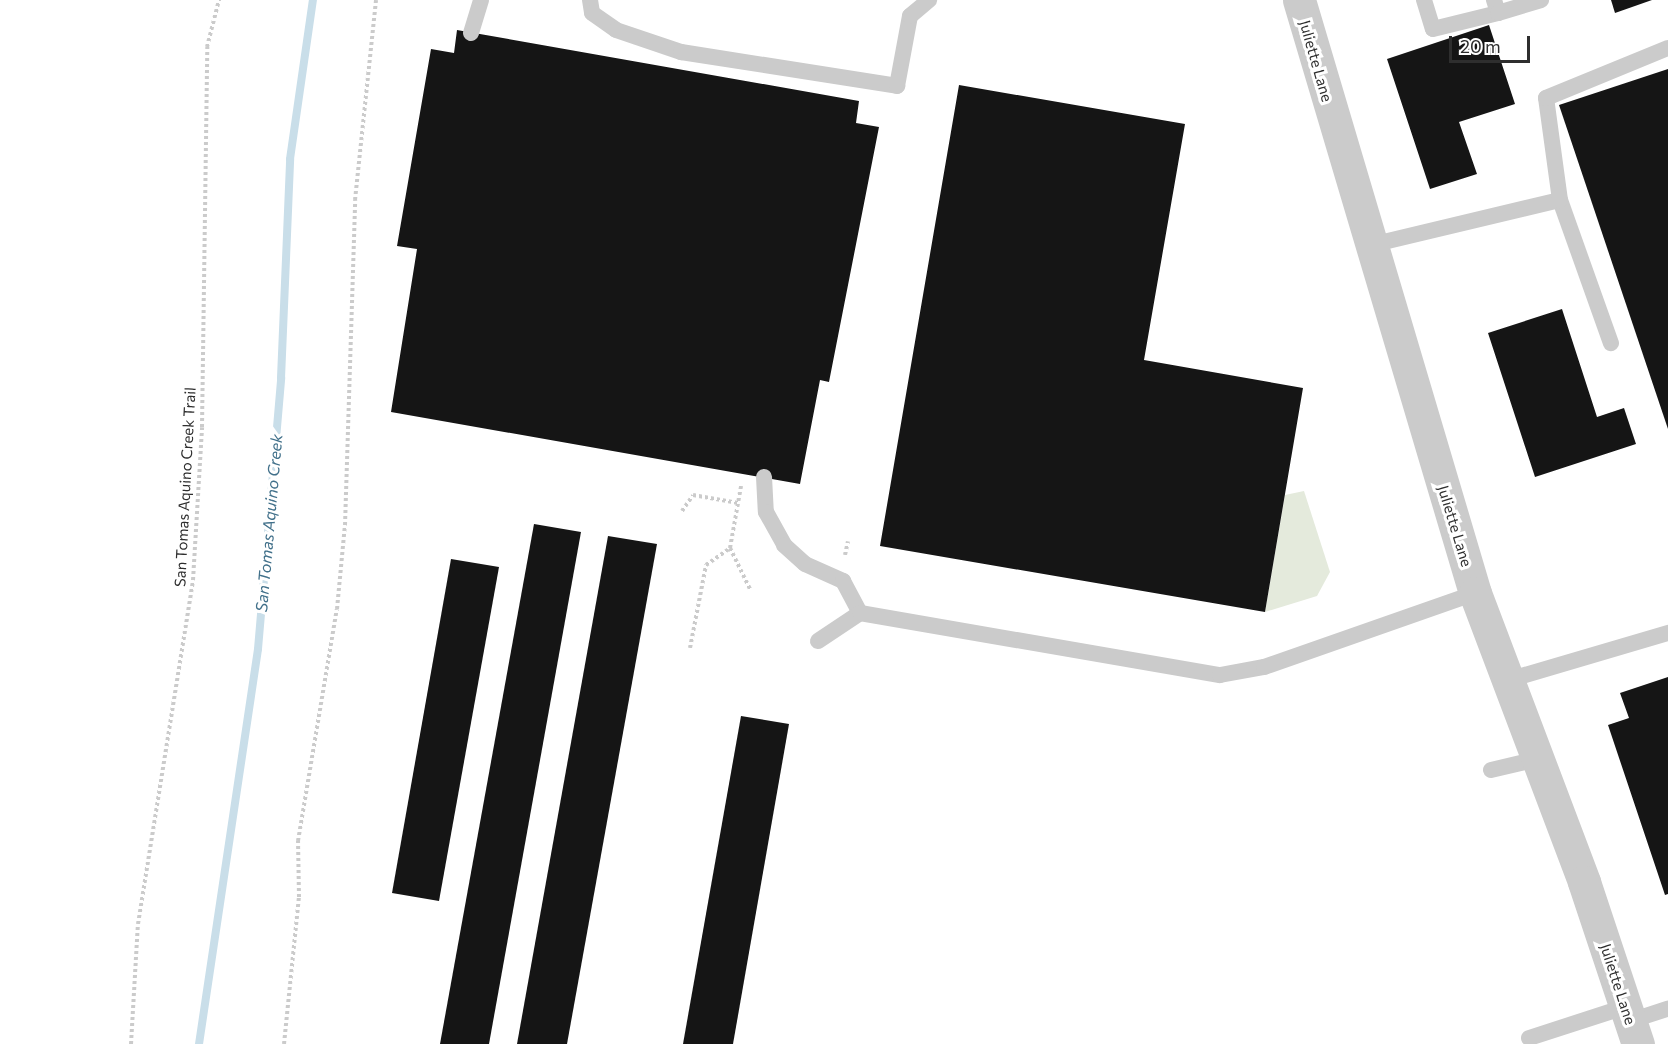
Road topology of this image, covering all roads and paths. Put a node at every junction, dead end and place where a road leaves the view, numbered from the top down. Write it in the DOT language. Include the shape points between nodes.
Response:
graph roads {
  1 [pos="219,0"];
  2 [pos="376,0"];
  3 [pos="481,0"];
  4 [pos="590,0"];
  5 [pos="929,0"];
  6 [pos="1299,0"];
  7 [pos="1424,0"];
  8 [pos="1540,0"];
  9 [pos="1496,7"];
  10 [pos="471,33"];
  11 [pos="1668,48"];
  12 [pos="1560,200"];
  13 [pos="1371,245"];
  14 [pos="1611,343"];
  15 [pos="743,474"];
  16 [pos="764,477"];
  17 [pos="738,503"];
  18 [pos="682,511"];
  19 [pos="848,541"];
  20 [pos="730,548"];
  21 [pos="845,555"];
  22 [pos="750,589"];
  23 [pos="1475,593"];
  24 [pos="860,613"];
  25 [pos="1668,633"];
  26 [pos="818,641"];
  27 [pos="690,648"];
  28 [pos="1508,680"];
  29 [pos="1538,759"];
  30 [pos="1491,770"];
  31 [pos="1668,1010"];
  32 [pos="1631,1024"];
  33 [pos="1529,1038"];
  34 [pos="131,1044"];
  35 [pos="284,1044"];
  1 -- 34 [label="path, San Tomas Aquino Creek Trail" via="207,47 202,427 193,580 143,891"];
  2 -- 35 [label="path" via="355,200 344,536 337,609 298,841 299,897"];
  3 -- 10 [label="lane"];
  4 -- 5 [label="lane" via="592,12 616,30 681,52 897,86 910,16"];
  6 -- 13 [label="street, Juliette Lane"];
  7 -- 9 [label="lane" via="1433,29"];
  8 -- 9 [label="lane"];
  11 -- 12 [label="lane" via="1546,98"];
  12 -- 13 [label="lane"];
  12 -- 14 [label="lane"];
  13 -- 23 [label="street, Juliette Lane"];
  15 -- 17 [label="path"];
  16 -- 24 [label="lane" via="766,512 784,545 805,564 843,581"];
  17 -- 18 [label="path" via="693,495"];
  17 -- 20 [label="path"];
  19 -- 21 [label="path"];
  20 -- 22 [label="path"];
  20 -- 27 [label="path" via="706,565"];
  23 -- 24 [label="lane" via="1264,667 1220,675"];
  23 -- 28 [label="street, Juliette Lane"];
  24 -- 26 [label="lane"];
  25 -- 28 [label="lane"];
  28 -- 29 [label="street, Juliette Lane"];
  29 -- 30 [label="lane"];
  29 -- 32 [label="street, Juliette Lane"];
  31 -- 32 [label="lane"];
  32 -- 33 [label="lane"];
}
